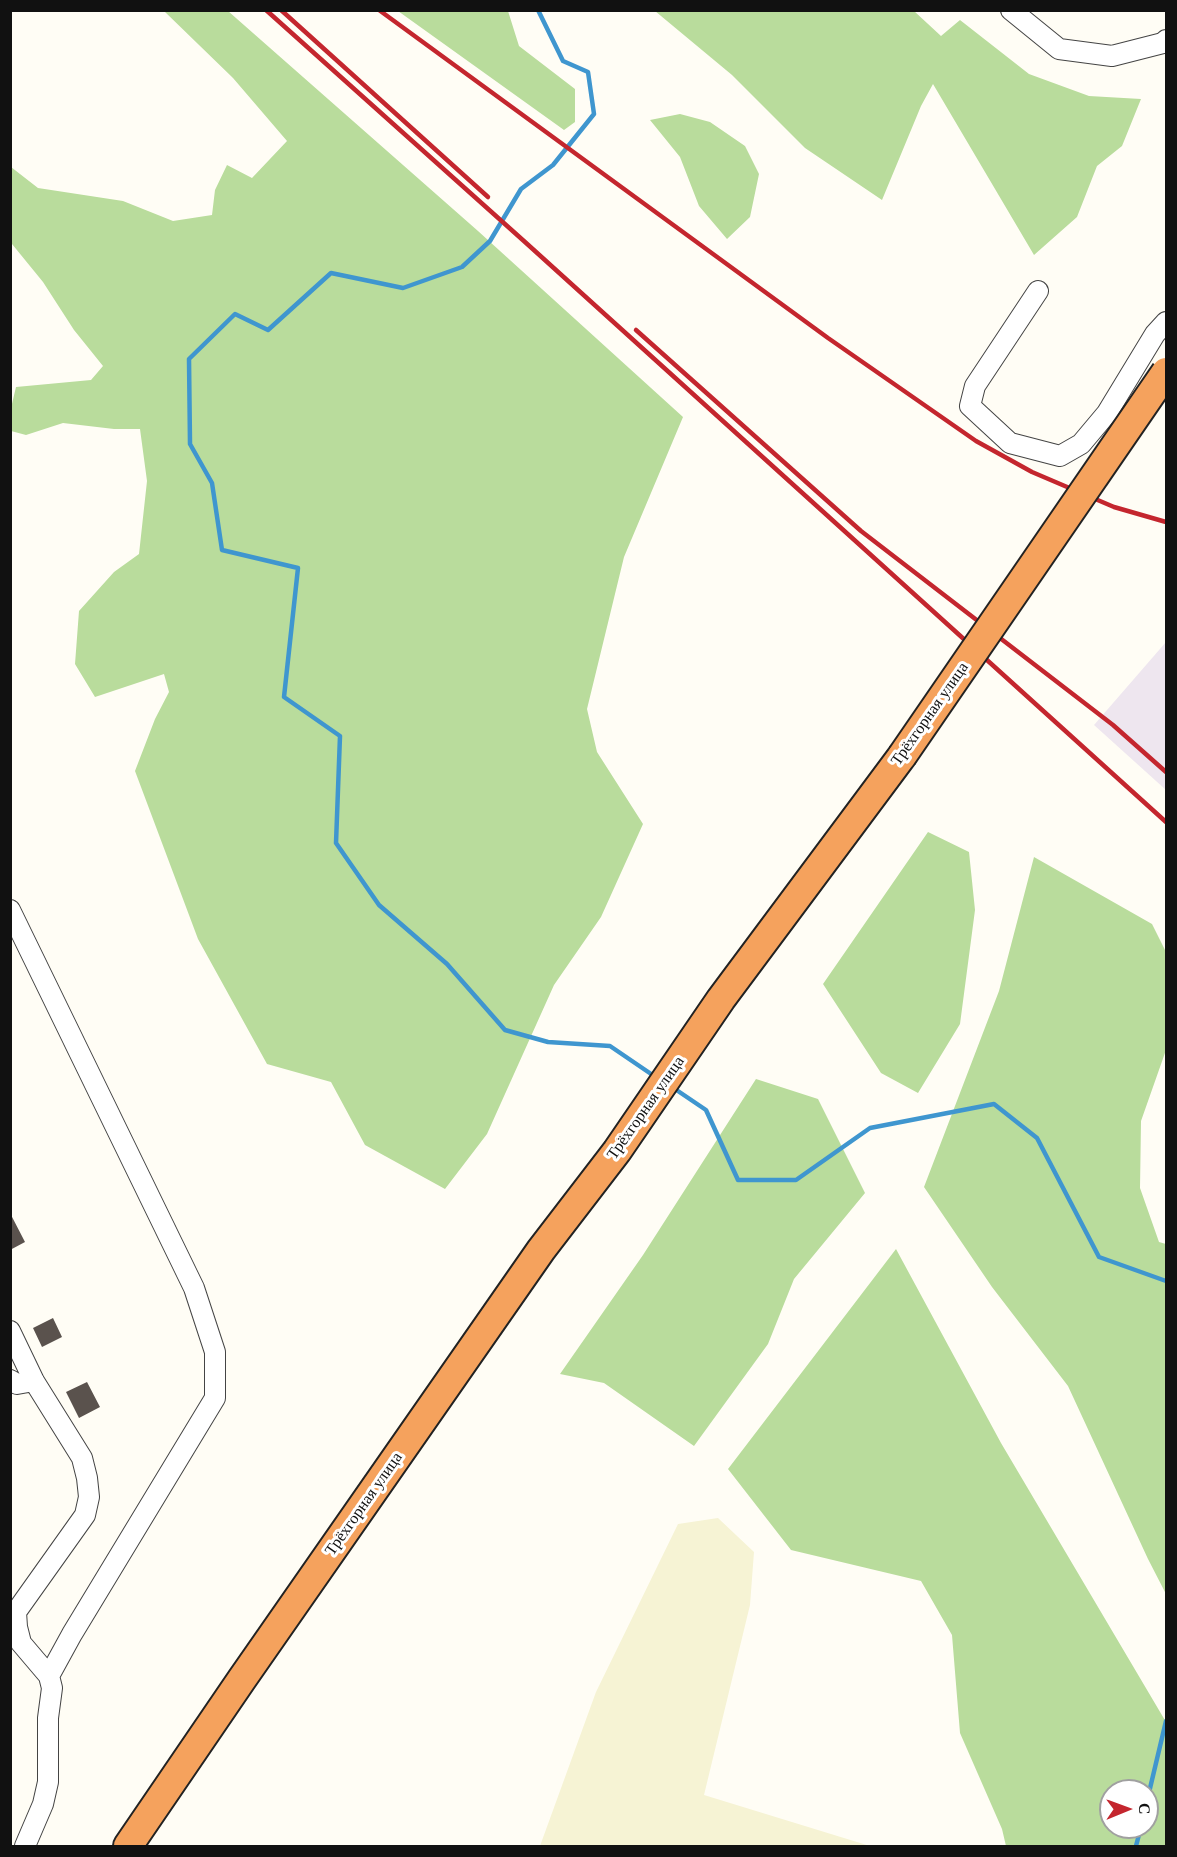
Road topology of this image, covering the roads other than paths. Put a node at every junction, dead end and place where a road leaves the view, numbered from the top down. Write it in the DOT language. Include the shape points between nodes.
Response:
graph roads {
  1 [pos="1011,10"];
  2 [pos="1167,40"];
  3 [pos="1038,291"];
  4 [pos="1167,322"];
  5 [pos="1167,372"];
  6 [pos="10,910"];
  7 [pos="10,1330"];
  8 [pos="10,1380"];
  9 [pos="34,1381"];
  10 [pos="49,1676"];
  11 [pos="25,1846"];
  12 [pos="128,1846"];
  1 -- 2 [label="street" via="1059,49 1112,57"];
  3 -- 4 [label="street" via="975,386 970,406 1010,443 1060,456 1081,444 1107,413 1155,334"];
  5 -- 12 [label="highway, Трёхгорная улица, bridge" via="902,756 541,1250"];
  6 -- 10 [label="street" via="194,1288 215,1352 215,1398"];
  7 -- 9 [label="street"];
  8 -- 9 [label="street" via="17,1384"];
  9 -- 10 [label="street" via="81,1458 89,1497 85,1515 16,1612 21,1643"];
  10 -- 11 [label="street" via="52,1688 48,1782"];
}
